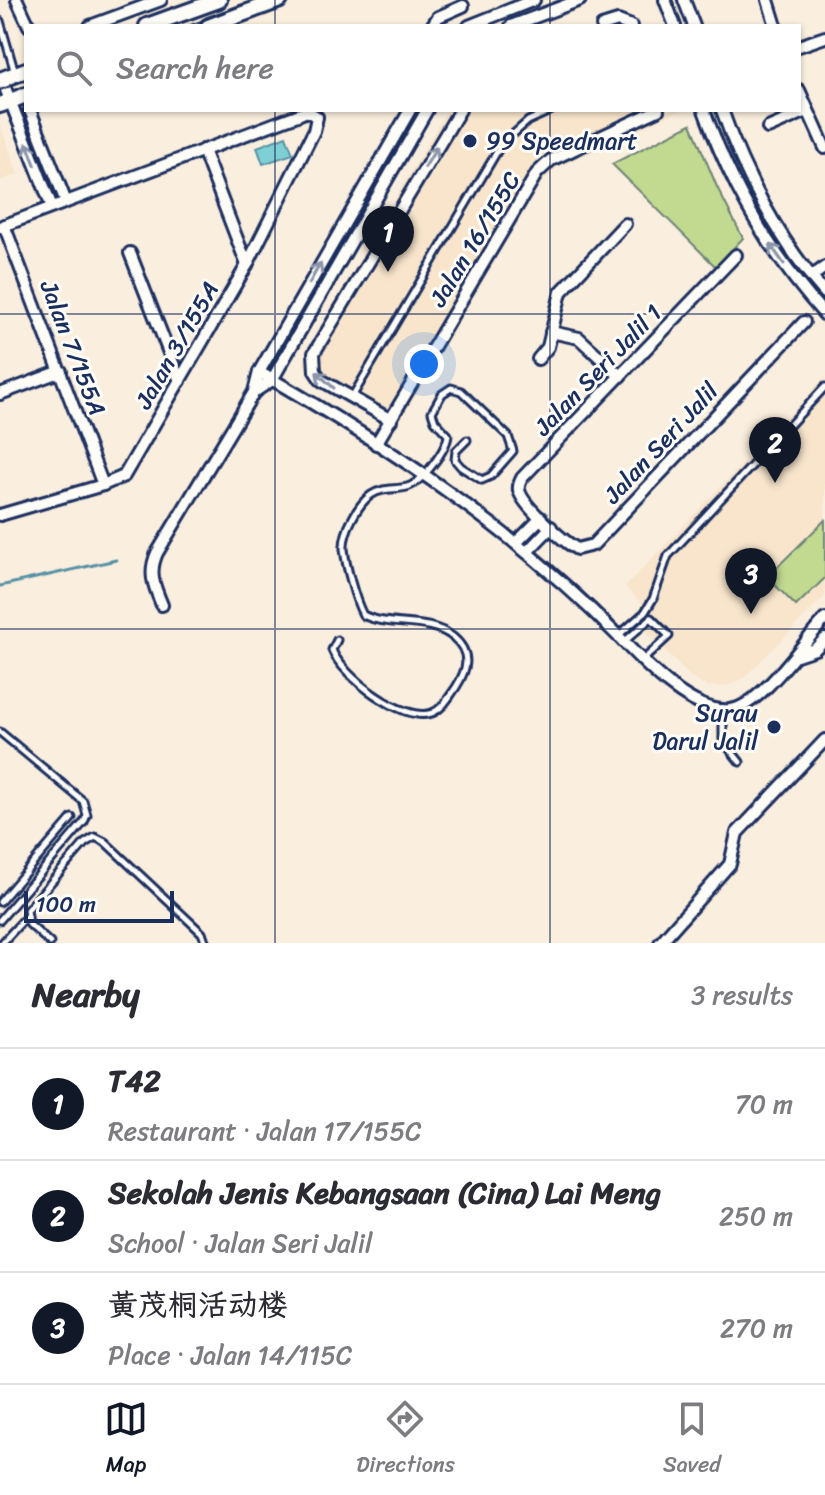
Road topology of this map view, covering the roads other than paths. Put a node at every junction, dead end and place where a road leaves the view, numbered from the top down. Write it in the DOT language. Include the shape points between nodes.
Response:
graph roads {
  1 [pos="17,0"];
  2 [pos="161,0"];
  3 [pos="219,0"];
  4 [pos="280,0"];
  5 [pos="534,0"];
  6 [pos="580,0"];
  7 [pos="665,0"];
  8 [pos="684,0"];
  9 [pos="768,0"];
  10 [pos="463,6"];
  11 [pos="0,21"];
  12 [pos="28,24"];
  13 [pos="95,24"];
  14 [pos="153,24"];
  15 [pos="214,24"];
  16 [pos="433,24"];
  17 [pos="474,24"];
  18 [pos="516,24"];
  19 [pos="674,24"];
  20 [pos="693,24"];
  21 [pos="775,24"];
  22 [pos="825,37"];
  23 [pos="801,45"];
  24 [pos="11,76"];
  25 [pos="801,95"];
  26 [pos="17,99"];
  27 [pos="807,111"];
  28 [pos="31,112"];
  29 [pos="409,112"];
  30 [pos="426,112"];
  31 [pos="459,112"];
  32 [pos="548,112"];
  33 [pos="654,112"];
  34 [pos="705,112"];
  35 [pos="721,112"];
  36 [pos="317,113"];
  37 [pos="768,128"];
  38 [pos="824,144"];
  39 [pos="203,150"];
  40 [pos="66,202"];
  41 [pos="52,207"];
  42 [pos="625,224"];
  43 [pos="2,226"];
  44 [pos="130,253"];
  45 [pos="736,255"];
  46 [pos="247,265"];
  47 [pos="825,267"];
  48 [pos="811,277"];
  49 [pos="799,284"];
  50 [pos="822,292"];
  51 [pos="821,311"];
  52 [pos="804,322"];
  53 [pos="551,332"];
  54 [pos="538,359"];
  55 [pos="61,371"];
  56 [pos="259,372"];
  57 [pos="620,376"];
  58 [pos="272,380"];
  59 [pos="180,381"];
  60 [pos="825,387"];
  61 [pos="254,392"];
  62 [pos="0,394"];
  63 [pos="351,398"];
  64 [pos="391,420"];
  65 [pos="467,440"];
  66 [pos="376,444"];
  67 [pos="424,476"];
  68 [pos="103,485"];
  69 [pos="1,515"];
  70 [pos="541,518"];
  71 [pos="551,527"];
  72 [pos="516,543"];
  73 [pos="527,552"];
  74 [pos="162,605"];
  75 [pos="825,619"];
  76 [pos="621,639"];
  77 [pos="825,639"];
  78 [pos="337,640"];
  79 [pos="807,640"];
  80 [pos="815,649"];
  81 [pos="797,655"];
  82 [pos="825,659"];
  83 [pos="642,660"];
  84 [pos="723,711"];
  85 [pos="0,732"];
  86 [pos="825,740"];
  87 [pos="740,762"];
  88 [pos="72,818"];
  89 [pos="0,902"];
  90 [pos="27,917"];
  91 [pos="0,920"];
  92 [pos="2,943"];
  93 [pos="50,943"];
  94 [pos="206,943"];
  95 [pos="660,943"];
  1 -- 12 [label="street"];
  2 -- 13 [label="street"];
  3 -- 14 [label="street"];
  4 -- 15 [label="street"];
  5 -- 17 [label="street"];
  6 -- 18 [label="street"];
  7 -- 19 [label="street"];
  8 -- 20 [label="street"];
  9 -- 21 [label="street"];
  10 -- 16 [label="street"];
  11 -- 24 [label="lane" via="12,55"];
  22 -- 23 [label="street"];
  24 -- 26 [label="street"];
  25 -- 27 [label="street"];
  41 -- 26 [label="street, one-way"];
  27 -- 37 [label="street"];
  27 -- 38 [label="street"];
  28 -- 40 [label="street"];
  56 -- 29 [label="street, one-way"];
  30 -- 58 [label="street"];
  63 -- 31 [label="street, one-way" via="321,380 314,353"];
  32 -- 63 [label="lane" via="501,145"];
  33 -- 64 [label="street, Jalan 16/155C" via="551,160 537,173"];
  49 -- 34 [label="street, one-way" via="751,212"];
  35 -- 48 [label="street" via="759,193"];
  36 -- 39 [label="street" via="300,114"];
  36 -- 46 [label="street, Jalan 3/155A" via="314,131"];
  39 -- 40 [label="street"];
  39 -- 46 [label="street"];
  40 -- 41 [label="street"];
  41 -- 43 [label="street"];
  42 -- 53 [label="street" via="561,292"];
  43 -- 55 [label="street, Jalan 7/155A"];
  44 -- 59 [label="street"];
  45 -- 57 [label="street, Jalan Seri Jalil 1"];
  46 -- 59 [label="street, Jalan 3/155A"];
  47 -- 48 [label="street"];
  48 -- 50 [label="street"];
  49 -- 50 [label="street"];
  49 -- 51 [label="street"];
  50 -- 51 [label="street"];
  52 -- 71 [label="street, Jalan Seri Jalil" via="593,545 577,549"];
  53 -- 54 [label="street"];
  53 -- 57 [label="street" via="579,338"];
  55 -- 62 [label="street"];
  55 -- 68 [label="street, Jalan 7/155A"];
  56 -- 58 [label="street"];
  56 -- 61 [label="street"];
  57 -- 70 [label="street, Jalan Seri Jalil 1" via="522,478 520,493"];
  58 -- 61 [label="street"];
  58 -- 66 [label="street"];
  59 -- 68 [label="street, Jalan 3/155A" via="129,469"];
  60 -- 76 [label="lane" via="668,556 653,599"];
  61 -- 74 [label="street" via="153,562 152,581"];
  63 -- 64 [label="street"];
  64 -- 66 [label="street, Jalan 16/155C"];
  65 -- 67 [label="lane" via="455,460 482,480 513,451 508,436 461,391 451,388 432,412 448,440"];
  66 -- 67 [label="street"];
  67 -- 72 [label="street"];
  67 -- 78 [label="lane" via="409,487 384,489 362,503 344,548 366,618 421,625 452,636 464,653 466,670 435,713 405,711 348,674 332,650"];
  68 -- 69 [label="street, Jalan 3/155A"];
  70 -- 71 [label="street, Jalan Seri Jalil"];
  70 -- 72 [label="street"];
  71 -- 73 [label="street"];
  72 -- 73 [label="street"];
  73 -- 76 [label="street"];
  75 -- 79 [label="street"];
  76 -- 83 [label="street"];
  76 -- 83 [label="lane" via="651,618 669,636"];
  77 -- 80 [label="street"];
  79 -- 80 [label="street"];
  79 -- 81 [label="street"];
  80 -- 81 [label="street"];
  80 -- 82 [label="street"];
  81 -- 84 [label="street" via="751,701"];
  83 -- 84 [label="street" via="689,698"];
  84 -- 87 [label="lane" via="723,741"];
  85 -- 91 [label="lane" via="83,801 87,815"];
  86 -- 95 [label="street" via="737,833 730,864"];
  88 -- 89 [label="lane"];
  90 -- 92 [label="lane"];
  90 -- 93 [label="lane"];
  90 -- 94 [label="lane" via="31,903 95,837 202,933"];
}
